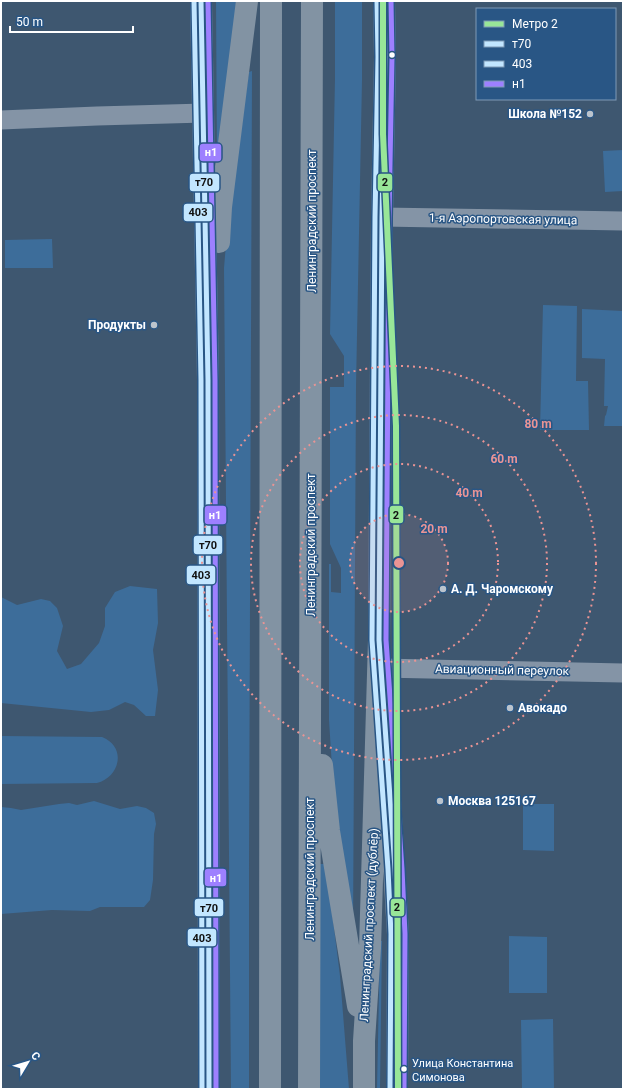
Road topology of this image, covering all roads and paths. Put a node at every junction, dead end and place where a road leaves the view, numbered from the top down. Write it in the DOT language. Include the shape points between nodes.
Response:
graph roads {
  1 [pos="201,1"];
  2 [pos="247,1"];
  3 [pos="271,1"];
  4 [pos="312,1"];
  5 [pos="384,1"];
  6 [pos="204,113"];
  7 [pos="1,120"];
  8 [pos="382,217"];
  9 [pos="623,221"];
  10 [pos="208,363"];
  11 [pos="379,640"];
  12 [pos="311,644"];
  13 [pos="381,668"];
  14 [pos="623,673"];
  15 [pos="364,1041"];
  16 [pos="209,1089"];
  17 [pos="270,1089"];
  18 [pos="309,1089"];
  19 [pos="364,1089"];
  20 [pos="397,1089"];
  1 -- 6 [label="main road"];
  2 -- 10 [label="main road" via="221,208"];
  3 -- 17 [label="main road"];
  4 -- 12 [label="main road, Ленинградский проспект"];
  5 -- 8 [label="main road, Ленинградский проспект (дублёр)"];
  6 -- 7 [label="street"];
  6 -- 10 [label="main road"];
  8 -- 9 [label="street, 1-я Аэропортовская улица"];
  8 -- 11 [label="main road, Ленинградский проспект (дублёр)"];
  10 -- 16 [label="main road"];
  11 -- 13 [label="main road, Ленинградский проспект (дублёр)"];
  11 -- 15 [label="main road, Ленинградский проспект (дублёр)" via="370,948"];
  12 -- 15 [label="main road" via="329,831"];
  12 -- 18 [label="main road, Ленинградский проспект"];
  13 -- 14 [label="street, Авиационный переулок"];
  13 -- 20 [label="main road, Ленинградский проспект (дублёр)" via="398,934"];
  15 -- 19 [label="main road, Ленинградский проспект (дублёр)"];
}
